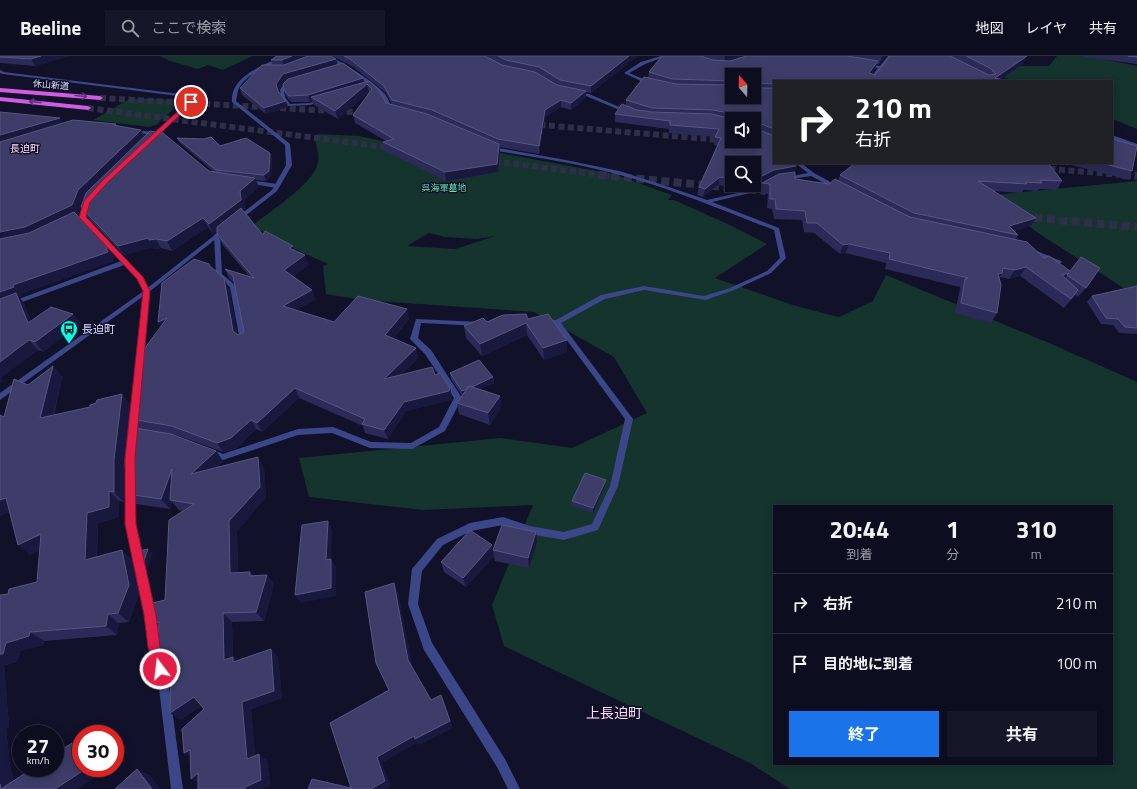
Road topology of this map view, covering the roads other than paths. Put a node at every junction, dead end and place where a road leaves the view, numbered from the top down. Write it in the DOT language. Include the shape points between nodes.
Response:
graph roads {
  1 [pos="286,56"];
  2 [pos="326,56"];
  3 [pos="665,56"];
  4 [pos="890,56"];
  5 [pos="859,63"];
  6 [pos="346,66"];
  7 [pos="880,67"];
  8 [pos="338,68"];
  9 [pos="259,69"];
  10 [pos="272,69"];
  11 [pos="0,71"];
  12 [pos="871,80"];
  13 [pos="294,81"];
  14 [pos="656,85"];
  15 [pos="371,86"];
  16 [pos="363,88"];
  17 [pos="0,90"];
  18 [pos="573,92"];
  19 [pos="100,98"];
  20 [pos="0,99"];
  21 [pos="325,100"];
  22 [pos="88,108"];
  23 [pos="397,111"];
  24 [pos="631,113"];
  25 [pos="126,130"];
  26 [pos="156,133"];
  27 [pos="166,136"];
  28 [pos="1113,136"];
  29 [pos="484,143"];
  30 [pos="145,144"];
  31 [pos="1137,146"];
  32 [pos="799,164"];
  33 [pos="812,174"];
  34 [pos="782,179"];
  35 [pos="239,181"];
  36 [pos="774,181"];
  37 [pos="277,186"];
  38 [pos="845,191"];
  39 [pos="92,196"];
  40 [pos="707,202"];
  41 [pos="82,217"];
  42 [pos="75,220"];
  43 [pos="217,235"];
  44 [pos="1026,249"];
  45 [pos="125,262"];
  46 [pos="1059,262"];
  47 [pos="147,291"];
  48 [pos="0,308"];
  49 [pos="557,322"];
  50 [pos="537,323"];
  51 [pos="488,324"];
  52 [pos="244,341"];
  53 [pos="137,386"];
  54 [pos="0,397"];
  55 [pos="135,402"];
  56 [pos="130,448"];
  57 [pos="204,449"];
  58 [pos="129,478"];
  59 [pos="177,789"];
  60 [pos="514,789"];
  1 -- 9 [label="street"];
  2 -- 6 [label="street"];
  3 -- 14 [label="street" via="643,63 626,73"];
  4 -- 7 [label="street"];
  5 -- 7 [label="street"];
  6 -- 8 [label="street"];
  6 -- 15 [label="street"];
  7 -- 12 [label="street"];
  9 -- 10 [label="street"];
  9 -- 37 [label="street" via="237,89 234,101 288,145 289,165"];
  11 -- 26 [label="street" via="188,96 191,102"];
  13 -- 21 [label="street" via="287,83 282,90 283,96 290,104 310,104"];
  15 -- 16 [label="street"];
  15 -- 23 [label="street" via="383,95 390,109"];
  17 -- 19 [label="highway, 休山新道, one-way"];
  18 -- 24 [label="street"];
  22 -- 20 [label="highway, 休山新道, one-way"];
  25 -- 26 [label="street"];
  26 -- 27 [label="street"];
  26 -- 30 [label="street"];
  28 -- 31 [label="street"];
  29 -- 40 [label="street" via="497,149 633,177"];
  32 -- 33 [label="street"];
  33 -- 34 [label="street"];
  33 -- 38 [label="street"];
  35 -- 37 [label="street"];
  36 -- 40 [label="street" via="757,190"];
  37 -- 43 [label="street"];
  39 -- 41 [label="street" via="87,201"];
  40 -- 49 [label="street" via="777,229 783,258 769,272 732,289 704,298 644,288 603,297"];
  41 -- 42 [label="street"];
  41 -- 45 [label="street"];
  43 -- 47 [label="street"];
  43 -- 52 [label="street" via="219,275 233,286"];
  44 -- 46 [label="street"];
  45 -- 47 [label="street" via="140,278"];
  45 -- 48 [label="street"];
  47 -- 53 [label="street"];
  47 -- 54 [label="street"];
  49 -- 50 [label="street"];
  49 -- 60 [label="street" via="629,419 614,486 595,527 564,536 530,530 503,521 470,526 440,542 417,568 413,604 428,646 501,763"];
  51 -- 57 [label="street" via="418,321 414,339 428,352 458,398 442,429 412,446 370,445 333,430 298,432 223,457"];
  55 -- 56 [label="street" via="135,433"];
  58 -- 59 [label="street" via="131,524 154,647 163,680"];
}
